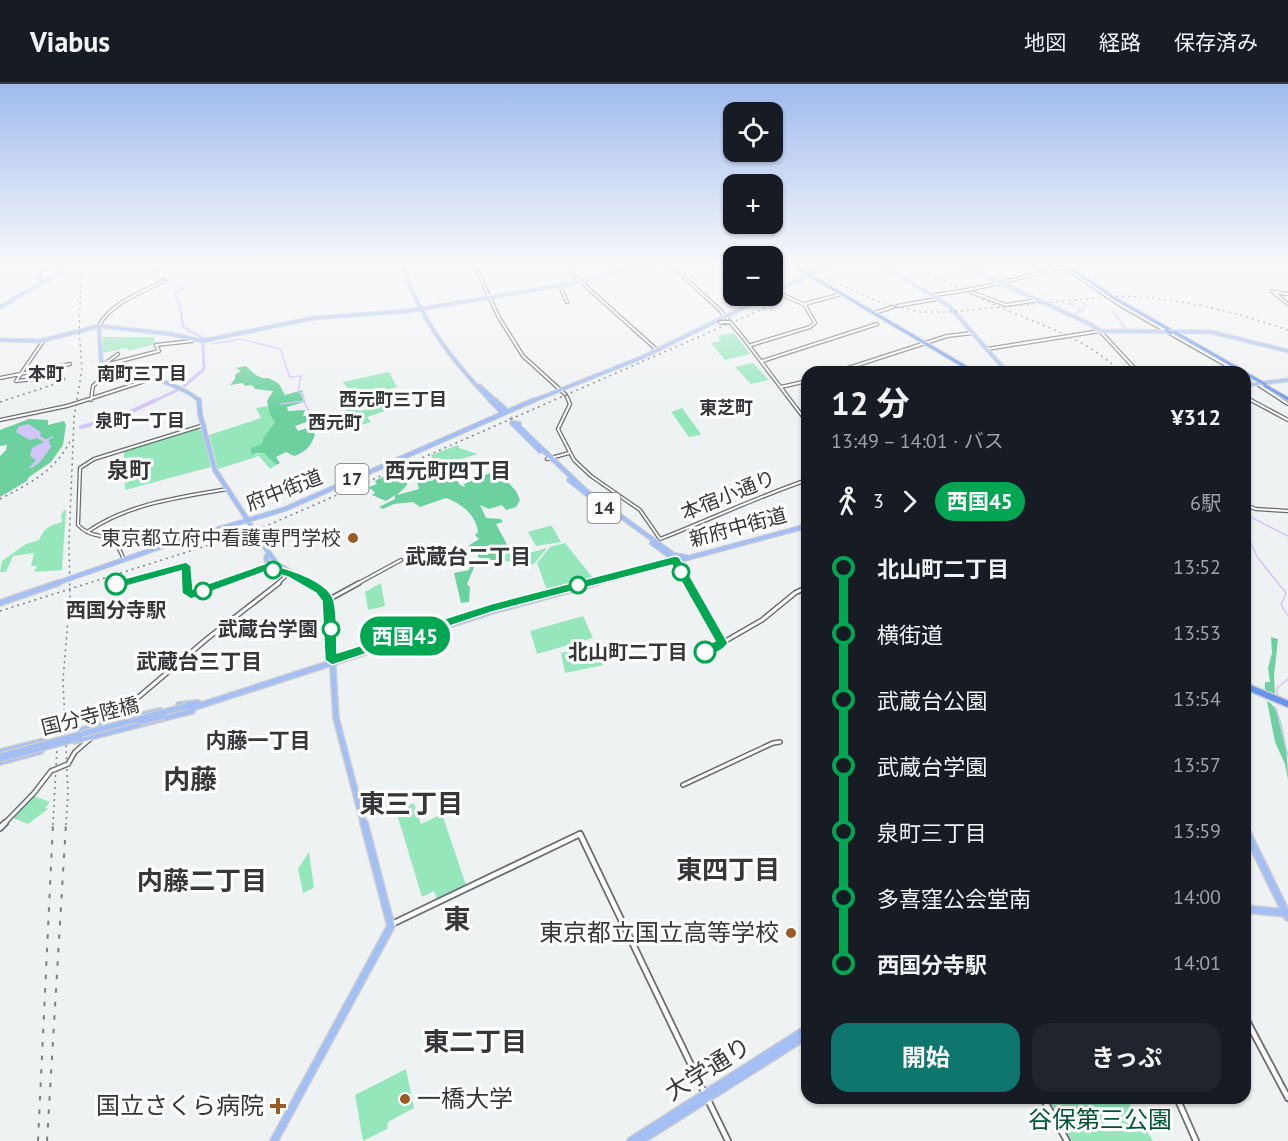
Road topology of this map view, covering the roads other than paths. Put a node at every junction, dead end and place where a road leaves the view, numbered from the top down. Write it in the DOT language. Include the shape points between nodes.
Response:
graph roads {
  1 [pos="109,312"];
  2 [pos="381,312"];
  3 [pos="422,312"];
  4 [pos="422,312"];
  5 [pos="498,312"];
  6 [pos="615,312"];
  7 [pos="720,312"];
  8 [pos="732,312"];
  9 [pos="812,312"];
  10 [pos="955,312"];
  11 [pos="1064,312"];
  12 [pos="1134,312"];
  13 [pos="1137,312"];
  14 [pos="873,313"];
  15 [pos="724,316"];
  16 [pos="877,324"];
  17 [pos="99,326"];
  18 [pos="1093,326"];
  19 [pos="1098,331"];
  20 [pos="1116,331"];
  21 [pos="1167,332"];
  22 [pos="973,333"];
  23 [pos="0,340"];
  24 [pos="44,340"];
  25 [pos="192,341"];
  26 [pos="925,343"];
  27 [pos="751,345"];
  28 [pos="987,349"];
  29 [pos="657,350"];
  30 [pos="1288,351"];
  31 [pos="118,354"];
  32 [pos="762,361"];
  33 [pos="70,364"];
  34 [pos="108,364"];
  35 [pos="854,366"];
  36 [pos="964,366"];
  37 [pos="1002,366"];
  38 [pos="1132,366"];
  39 [pos="1230,366"];
  40 [pos="1231,366"];
  41 [pos="19,375"];
  42 [pos="468,375"];
  43 [pos="0,378"];
  44 [pos="1251,378"];
  45 [pos="63,379"];
  46 [pos="151,379"];
  47 [pos="1288,379"];
  48 [pos="471,380"];
  49 [pos="1251,380"];
  50 [pos="801,382"];
  51 [pos="1254,382"];
  52 [pos="1251,383"];
  53 [pos="476,385"];
  54 [pos="781,387"];
  55 [pos="561,389"];
  56 [pos="91,400"];
  57 [pos="1251,400"];
  58 [pos="1288,400"];
  59 [pos="505,414"];
  60 [pos="801,414"];
  61 [pos="0,420"];
  62 [pos="1288,420"];
  63 [pos="515,424"];
  64 [pos="204,425"];
  65 [pos="542,451"];
  66 [pos="568,453"];
  67 [pos="549,458"];
  68 [pos="573,480"];
  69 [pos="801,482"];
  70 [pos="226,489"];
  71 [pos="581,491"];
  72 [pos="592,496"];
  73 [pos="602,507"];
  74 [pos="1251,507"];
  75 [pos="1288,511"];
  76 [pos="248,521"];
  77 [pos="801,526"];
  78 [pos="801,527"];
  79 [pos="654,531"];
  80 [pos="789,531"];
  81 [pos="87,532"];
  82 [pos="776,532"];
  83 [pos="646,535"];
  84 [pos="759,539"];
  85 [pos="747,540"];
  86 [pos="655,542"];
  87 [pos="270,554"];
  88 [pos="686,557"];
  89 [pos="124,560"];
  90 [pos="400,560"];
  91 [pos="674,561"];
  92 [pos="267,566"];
  93 [pos="290,573"];
  94 [pos="121,583"];
  95 [pos="801,590"];
  96 [pos="328,600"];
  97 [pos="0,603"];
  98 [pos="722,643"];
  99 [pos="332,661"];
  100 [pos="1251,690"];
  101 [pos="222,699"];
  102 [pos="198,703"];
  103 [pos="1288,705"];
  104 [pos="186,708"];
  105 [pos="106,724"];
  106 [pos="90,738"];
  107 [pos="780,742"];
  108 [pos="0,757"];
  109 [pos="683,785"];
  110 [pos="0,828"];
  111 [pos="1251,841"];
  112 [pos="1251,910"];
  113 [pos="1287,915"];
  114 [pos="391,926"];
  115 [pos="1251,1028"];
  116 [pos="801,1033"];
  117 [pos="801,1039"];
  118 [pos="706,1096"];
  119 [pos="1288,1098"];
  120 [pos="1046,1104"];
  121 [pos="1180,1104"];
  122 [pos="274,1141"];
  123 [pos="631,1141"];
  124 [pos="640,1141"];
  125 [pos="728,1141"];
  126 [pos="1067,1141"];
  127 [pos="1196,1141"];
  1 -- 17 [label="street"];
  2 -- 25 [label="main road" via="314,318"];
  3 -- 42 [label="main road" via="442,345"];
  4 -- 48 [label="main road" via="440,346"];
  5 -- 55 [label="street" via="528,362"];
  6 -- 29 [label="street"];
  7 -- 15 [label="street"];
  8 -- 15 [label="main road, 府中街道 / 17"];
  9 -- 27 [label="street" via="813,326"];
  10 -- 22 [label="main road"];
  11 -- 18 [label="main road"];
  12 -- 21 [label="street"];
  13 -- 40 [label="highway"];
  14 -- 26 [label="highway"];
  15 -- 27 [label="street, bridge" via="729,321 722,323 722,320 729,321"];
  15 -- 29 [label="main road, 府中街道 / 17"];
  16 -- 32 [label="street"];
  17 -- 24 [label="main road"];
  17 -- 25 [label="main road" via="174,334"];
  17 -- 34 [label="main road" via="101,360"];
  18 -- 19 [label="main road"];
  18 -- 20 [label="main road"];
  19 -- 20 [label="main road"];
  19 -- 28 [label="street"];
  19 -- 38 [label="street"];
  20 -- 21 [label="main road"];
  21 -- 30 [label="main road" via="1214,332"];
  21 -- 39 [label="street"];
  22 -- 26 [label="street"];
  22 -- 28 [label="main road"];
  23 -- 24 [label="main road"];
  24 -- 41 [label="street"];
  25 -- 34 [label="street" via="156,345 159,351"];
  26 -- 35 [label="street"];
  26 -- 36 [label="highway"];
  27 -- 32 [label="street"];
  28 -- 37 [label="main road"];
  29 -- 55 [label="main road, 府中街道 / 17"];
  31 -- 34 [label="street"];
  32 -- 54 [label="street"];
  33 -- 41 [label="street"];
  34 -- 46 [label="main road"];
  34 -- 56 [label="street" via="100,369 100,380 93,386"];
  41 -- 43 [label="street"];
  41 -- 45 [label="street" via="16,381"];
  42 -- 48 [label="main road"];
  42 -- 53 [label="main road"];
  44 -- 58 [label="highway, bridge"];
  46 -- 56 [label="street"];
  46 -- 64 [label="main road" via="194,394 201,402"];
  47 -- 51 [label="main road"];
  48 -- 53 [label="main road"];
  49 -- 51 [label="street"];
  50 -- 54 [label="street"];
  51 -- 52 [label="main road"];
  51 -- 58 [label="street"];
  53 -- 59 [label="main road"];
  54 -- 60 [label="street"];
  55 -- 59 [label="main road, 府中街道 / 17"];
  55 -- 66 [label="street" via="570,404 558,429"];
  56 -- 61 [label="street, bridge"];
  57 -- 62 [label="street"];
  59 -- 76 [label="main road, 府中街道 / 17"];
  63 -- 65 [label="main road, 14"];
  64 -- 70 [label="main road" via="214,469"];
  64 -- 81 [label="street" via="82,465 77,522"];
  65 -- 65 [label="main road, 14" via="512,423 518,423"];
  65 -- 67 [label="main road, 14"];
  66 -- 67 [label="street"];
  66 -- 79 [label="street" via="591,476 640,510"];
  67 -- 68 [label="main road, 14"];
  67 -- 71 [label="main road, 14"];
  68 -- 71 [label="main road"];
  68 -- 72 [label="main road, 14"];
  69 -- 79 [label="street, 本宿小通り" via="662,539"];
  70 -- 76 [label="main road"];
  70 -- 81 [label="street" via="117,513"];
  71 -- 73 [label="main road, 14"];
  72 -- 73 [label="main road"];
  72 -- 83 [label="main road, 14"];
  73 -- 91 [label="main road, 14"];
  74 -- 75 [label="street"];
  76 -- 87 [label="main road, bridge"];
  76 -- 89 [label="main road, 府中街道 / 17"];
  77 -- 82 [label="main road, 新府中街道"];
  78 -- 80 [label="main road, 新府中街道"];
  79 -- 83 [label="street"];
  80 -- 82 [label="main road"];
  80 -- 84 [label="main road, 新府中街道"];
  81 -- 89 [label="street" via="116,540"];
  82 -- 85 [label="main road, 新府中街道"];
  83 -- 86 [label="main road, 14"];
  84 -- 85 [label="main road"];
  84 -- 91 [label="main road, 新府中街道"];
  85 -- 88 [label="main road, 新府中街道"];
  86 -- 88 [label="main road, 14"];
  86 -- 91 [label="main road, 14"];
  87 -- 92 [label="main road" via="266,557"];
  87 -- 93 [label="main road"];
  88 -- 91 [label="main road, 新府中街道"];
  89 -- 97 [label="main road, 府中街道 / 17, bridge"];
  90 -- 96 [label="street"];
  91 -- 99 [label="main road, 新府中街道" via="492,611"];
  91 -- 99 [label="main road, 新府中街道" via="491,608"];
  92 -- 93 [label="main road"];
  92 -- 94 [label="street" via="191,595 186,566"];
  93 -- 96 [label="main road" via="320,590"];
  93 -- 105 [label="street"];
  95 -- 98 [label="street" via="762,621"];
  96 -- 99 [label="main road"];
  99 -- 101 [label="main road, 新府中街道"];
  99 -- 102 [label="main road, 新府中街道"];
  99 -- 114 [label="main road" via="338,726"];
  100 -- 103 [label="highway"];
  101 -- 104 [label="main road, 新府中街道"];
  101 -- 106 [label="main road" via="186,713"];
  102 -- 104 [label="main road, 新府中街道"];
  102 -- 105 [label="main road"];
  104 -- 108 [label="main road, 国分寺陸橋, bridge"];
  105 -- 106 [label="street"];
  105 -- 106 [label="main road" via="78,732 75,741"];
  106 -- 110 [label="street, bridge" via="68,764 51,771"];
  107 -- 109 [label="street"];
  108 -- 108 [label="main road" via="45,741 41,751"];
  111 -- 113 [label="main road"];
  112 -- 113 [label="main road"];
  114 -- 118 [label="street" via="580,834"];
  114 -- 122 [label="main road"];
  115 -- 119 [label="street"];
  116 -- 118 [label="main road, 大学通り"];
  117 -- 118 [label="main road, 大学通り"];
  118 -- 123 [label="main road, 大学通り"];
  118 -- 124 [label="main road, 大学通り"];
  118 -- 125 [label="street"];
  120 -- 126 [label="street"];
  121 -- 127 [label="street"];
}
